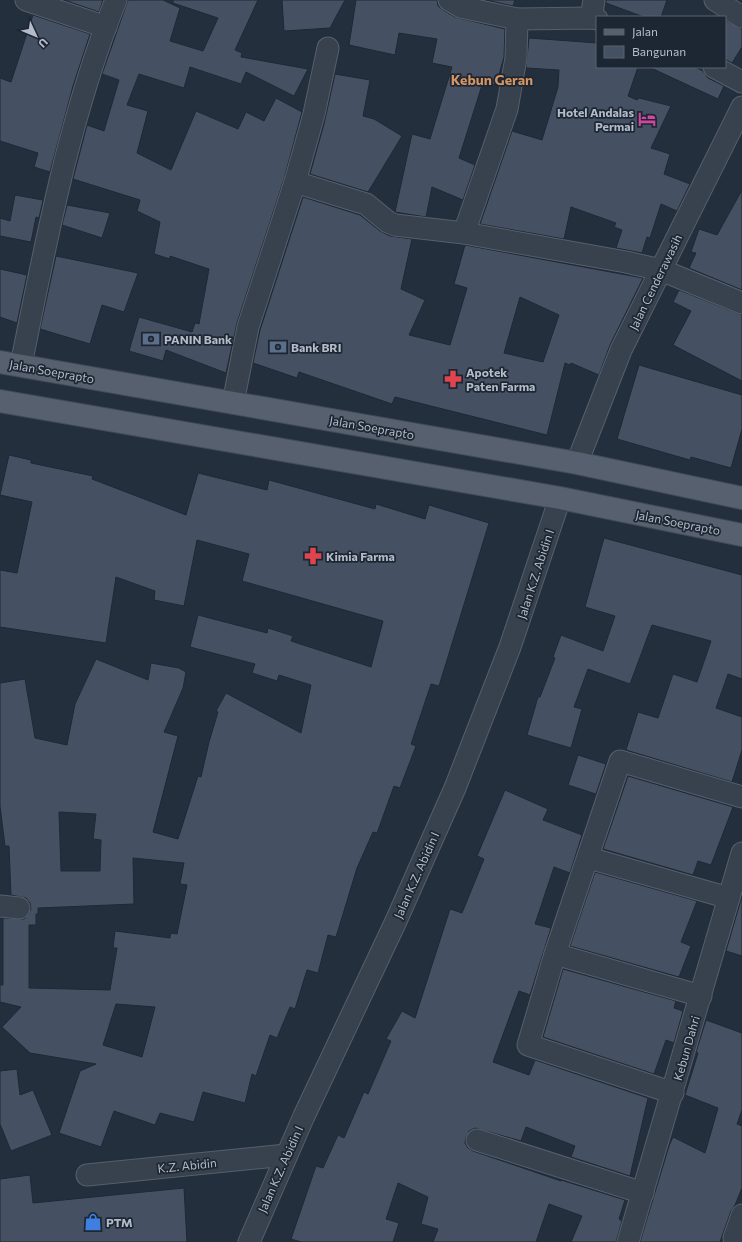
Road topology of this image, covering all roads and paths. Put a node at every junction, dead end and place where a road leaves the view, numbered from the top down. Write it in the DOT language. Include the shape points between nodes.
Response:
graph roads {
  1 [pos="26,0"];
  2 [pos="116,0"];
  3 [pos="449,0"];
  4 [pos="715,0"];
  5 [pos="594,12"];
  6 [pos="742,17"];
  7 [pos="517,19"];
  8 [pos="106,27"];
  9 [pos="328,48"];
  10 [pos="716,68"];
  11 [pos="742,82"];
  12 [pos="742,107"];
  13 [pos="295,182"];
  14 [pos="464,233"];
  15 [pos="661,270"];
  16 [pos="742,303"];
  17 [pos="10,363"];
  18 [pos="0,401"];
  19 [pos="233,403"];
  20 [pos="578,463"];
  21 [pos="560,498"];
  22 [pos="742,498"];
  23 [pos="742,535"];
  24 [pos="742,796"];
  25 [pos="742,853"];
  26 [pos="589,858"];
  27 [pos="729,898"];
  28 [pos="555,954"];
  29 [pos="701,996"];
  30 [pos="673,1093"];
  31 [pos="476,1140"];
  32 [pos="286,1155"];
  33 [pos="87,1175"];
  34 [pos="643,1193"];
  35 [pos="742,1215"];
  36 [pos="734,1238"];
  37 [pos="249,1242"];
  38 [pos="628,1242"];
  1 -- 8 [label="street"];
  2 -- 8 [label="street"];
  3 -- 7 [label="street" via="462,7"];
  4 -- 6 [label="street"];
  5 -- 7 [label="street"];
  7 -- 14 [label="street" via="516,58 507,109"];
  8 -- 17 [label="street" via="83,93"];
  9 -- 13 [label="street" via="314,114"];
  10 -- 11 [label="street"];
  12 -- 15 [label="street, Jalan Cenderawasih"];
  13 -- 14 [label="street" via="366,204 395,225"];
  13 -- 19 [label="street" via="248,327"];
  14 -- 15 [label="street"];
  15 -- 16 [label="street"];
  15 -- 20 [label="street, Jalan Cenderawasih" via="621,350"];
  17 -- 19 [label="main road, Jalan Soeprapto"];
  18 -- 21 [label="main road, Jalan Soeprapto"];
  19 -- 20 [label="main road, Jalan Soeprapto"];
  20 -- 22 [label="main road, Jalan Soeprapto"];
  21 -- 23 [label="main road, Jalan Soeprapto"];
  21 -- 32 [label="street, Jalan K.Z. Abidin I" via="510,646 455,788"];
  24 -- 26 [label="street" via="620,761"];
  25 -- 27 [label="street, Kebun Dahri"];
  26 -- 27 [label="street"];
  26 -- 28 [label="street"];
  27 -- 29 [label="street, Kebun Dahri"];
  28 -- 29 [label="street"];
  28 -- 30 [label="street" via="528,1044"];
  29 -- 30 [label="street, Kebun Dahri"];
  30 -- 34 [label="street, Kebun Dahri"];
  31 -- 34 [label="street"];
  32 -- 33 [label="street, K.Z. Abidin"];
  32 -- 37 [label="street, Jalan K.Z. Abidin I"];
  34 -- 38 [label="street, Kebun Dahri"];
  35 -- 36 [label="street"];
}
